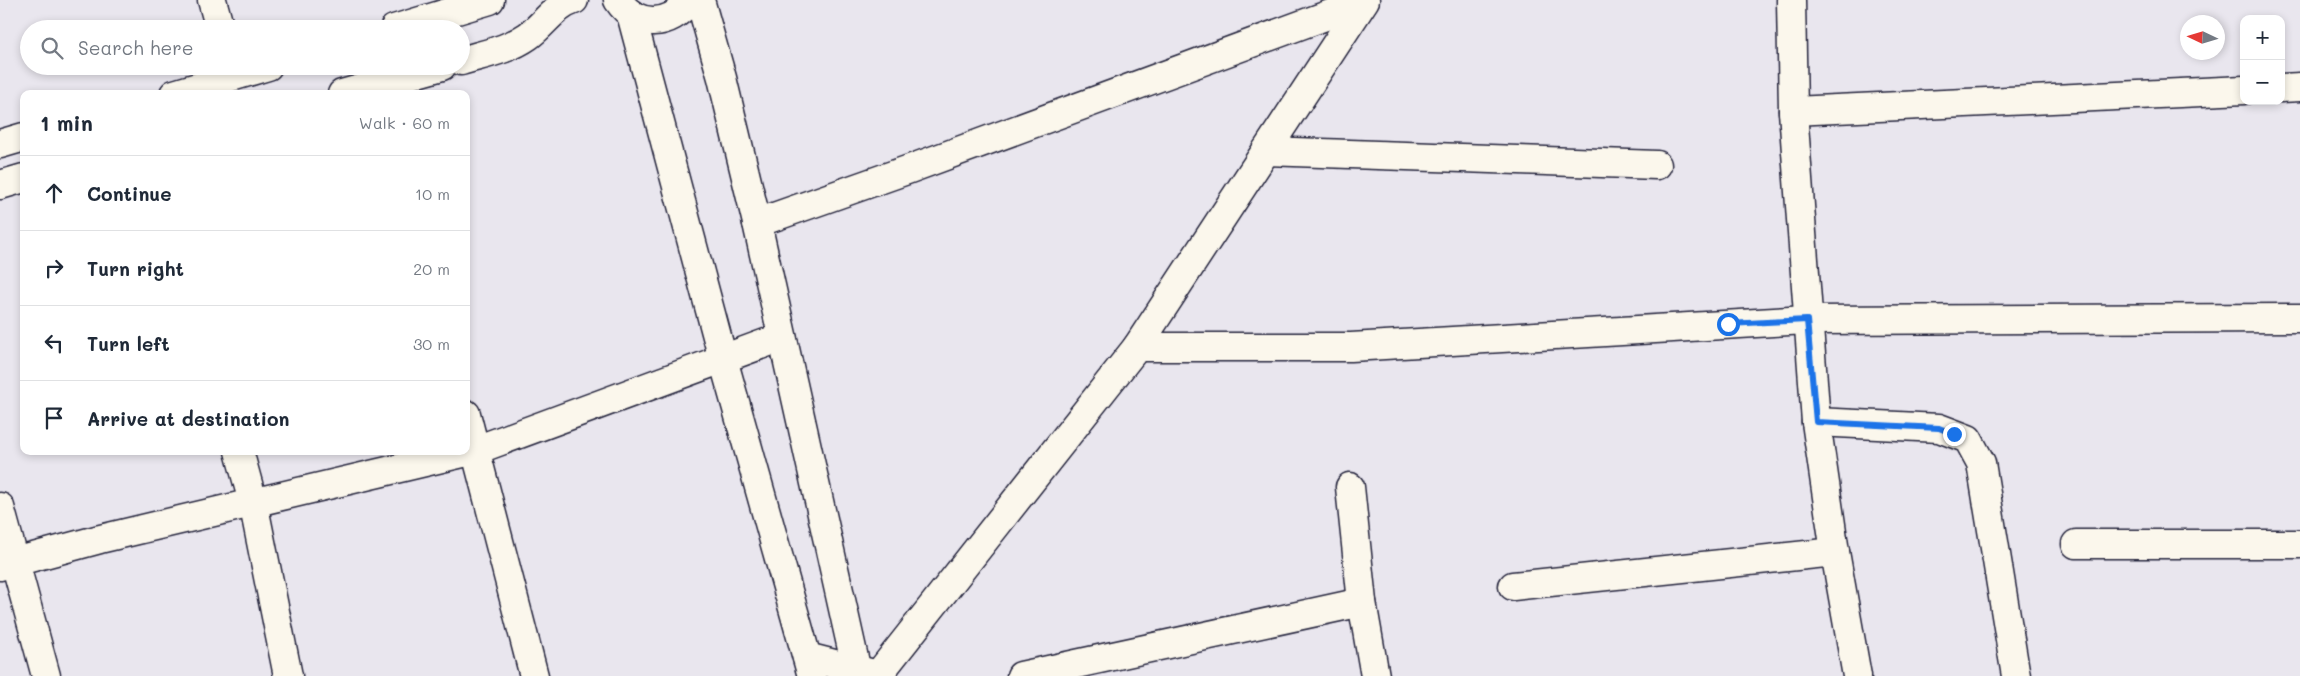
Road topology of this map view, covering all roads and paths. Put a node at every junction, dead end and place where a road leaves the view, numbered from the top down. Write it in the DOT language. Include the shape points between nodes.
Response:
graph roads {
  1 [pos="212,0"];
  2 [pos="490,0"];
  3 [pos="690,0"];
  4 [pos="700,0"];
  5 [pos="1791,0"];
  6 [pos="563,1"];
  7 [pos="1364,1"];
  8 [pos="624,7"];
  9 [pos="218,20"];
  10 [pos="424,20"];
  11 [pos="470,58"];
  12 [pos="223,75"];
  13 [pos="416,75"];
  14 [pos="2300,87"];
  15 [pos="2285,88"];
  16 [pos="376,89"];
  17 [pos="184,90"];
  18 [pos="2240,90"];
  19 [pos="1794,111"];
  20 [pos="20,138"];
  21 [pos="0,144"];
  22 [pos="1266,150"];
  23 [pos="1657,165"];
  24 [pos="20,179"];
  25 [pos="0,185"];
  26 [pos="757,223"];
  27 [pos="2300,318"];
  28 [pos="1807,320"];
  29 [pos="782,337"];
  30 [pos="1137,347"];
  31 [pos="723,358"];
  32 [pos="1816,422"];
  33 [pos="470,428"];
  34 [pos="476,450"];
  35 [pos="470,451"];
  36 [pos="240,455"];
  37 [pos="455,455"];
  38 [pos="1350,487"];
  39 [pos="253,502"];
  40 [pos="0,507"];
  41 [pos="2076,544"];
  42 [pos="2300,544"];
  43 [pos="1835,552"];
  44 [pos="7,563"];
  45 [pos="1512,586"];
  46 [pos="1362,602"];
  47 [pos="809,667"];
  48 [pos="868,674"];
  49 [pos="46,676"];
  50 [pos="288,676"];
  51 [pos="534,676"];
  52 [pos="1021,676"];
  53 [pos="1375,676"];
  54 [pos="1857,676"];
  55 [pos="2016,676"];
  1 -- 9 [label="street"];
  2 -- 10 [label="street"];
  3 -- 8 [label="street" via="672,18 658,21 643,20"];
  4 -- 26 [label="street"];
  5 -- 19 [label="street"];
  6 -- 11 [label="street" via="530,35 516,44"];
  7 -- 22 [label="street"];
  7 -- 26 [label="street"];
  8 -- 31 [label="street"];
  12 -- 17 [label="street"];
  13 -- 16 [label="street"];
  14 -- 15 [label="street"];
  18 -- 19 [label="street"];
  19 -- 28 [label="street"];
  20 -- 21 [label="street"];
  22 -- 23 [label="street"];
  22 -- 30 [label="street"];
  24 -- 25 [label="street"];
  26 -- 29 [label="street"];
  27 -- 28 [label="street"];
  28 -- 30 [label="street" via="1350,346"];
  28 -- 32 [label="street"];
  29 -- 31 [label="street"];
  29 -- 48 [label="street"];
  30 -- 48 [label="street"];
  31 -- 34 [label="street"];
  31 -- 47 [label="street"];
  32 -- 43 [label="street"];
  32 -- 55 [label="street" via="1939,428 1968,440 1982,463"];
  33 -- 34 [label="street"];
  34 -- 35 [label="street"];
  34 -- 51 [label="street"];
  36 -- 39 [label="street"];
  37 -- 39 [label="street"];
  38 -- 46 [label="street"];
  39 -- 44 [label="street"];
  39 -- 50 [label="street"];
  40 -- 44 [label="street"];
  41 -- 42 [label="street"];
  43 -- 45 [label="street"];
  43 -- 54 [label="street"];
  44 -- 49 [label="street"];
  46 -- 52 [label="street"];
  46 -- 53 [label="street"];
  47 -- 48 [label="street"];
}
